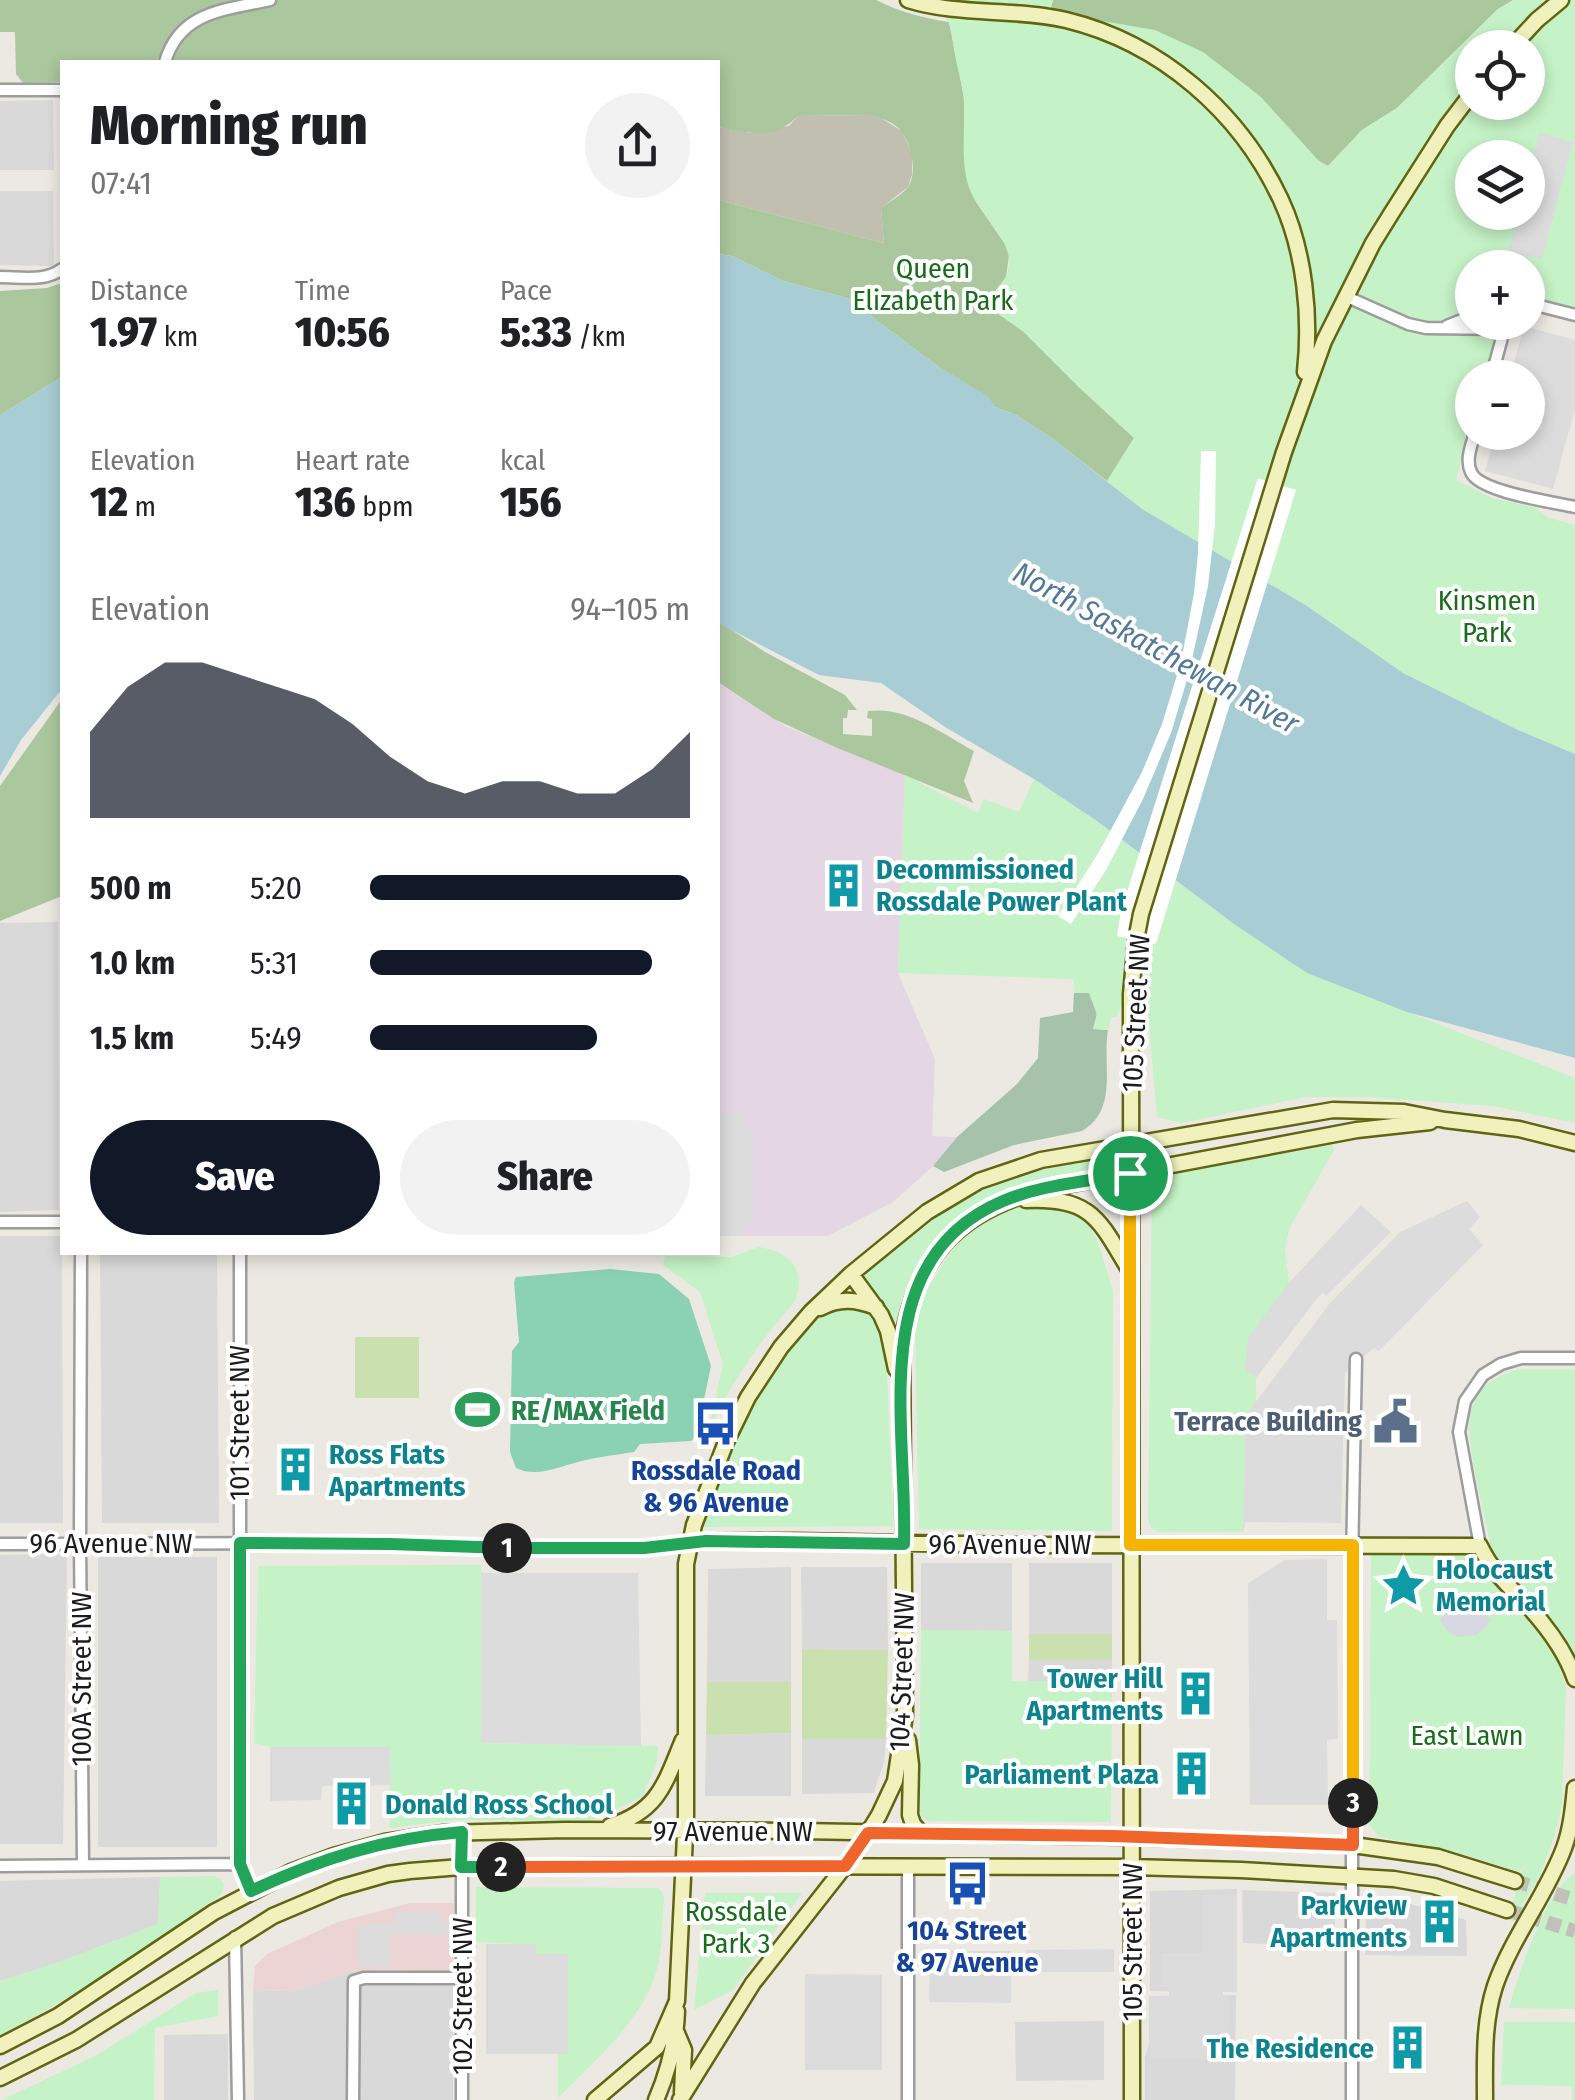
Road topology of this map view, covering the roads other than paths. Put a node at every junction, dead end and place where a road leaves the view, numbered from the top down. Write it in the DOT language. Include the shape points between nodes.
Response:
graph roads {
  1 [pos="270,0"];
  2 [pos="908,0"];
  3 [pos="1561,0"];
  4 [pos="1528,30"];
  5 [pos="166,60"];
  6 [pos="0,90"];
  7 [pos="60,90"];
  8 [pos="1455,115"];
  9 [pos="60,272"];
  10 [pos="0,276"];
  11 [pos="1345,296"];
  12 [pos="1545,307"];
  13 [pos="1575,315"];
  14 [pos="1455,323"];
  15 [pos="1441,328"];
  16 [pos="1455,328"];
  17 [pos="1302,398"];
  18 [pos="1471,450"];
  19 [pos="1575,508"];
  20 [pos="1446,1120"];
  21 [pos="1575,1142"];
  22 [pos="1131,1144"];
  23 [pos="1130,1173"];
  24 [pos="1005,1200"];
  25 [pos="0,1222"];
  26 [pos="60,1222"];
  27 [pos="81,1255"];
  28 [pos="240,1255"];
  29 [pos="1131,1272"];
  30 [pos="851,1274"];
  31 [pos="876,1307"];
  32 [pos="811,1312"];
  33 [pos="1575,1358"];
  34 [pos="1356,1359"];
  35 [pos="901,1384"];
  36 [pos="80,1543"];
  37 [pos="240,1543"];
  38 [pos="0,1544"];
  39 [pos="689,1544"];
  40 [pos="904,1544"];
  41 [pos="1130,1545"];
  42 [pos="1353,1545"];
  43 [pos="1480,1546"];
  44 [pos="1575,1679"];
  45 [pos="904,1715"];
  46 [pos="687,1730"];
  47 [pos="1575,1788"];
  48 [pos="596,1830"];
  49 [pos="685,1830"];
  50 [pos="462,1832"];
  51 [pos="920,1832"];
  52 [pos="868,1833"];
  53 [pos="1131,1837"];
  54 [pos="1353,1845"];
  55 [pos="240,1864"];
  56 [pos="83,1865"];
  57 [pos="0,1866"];
  58 [pos="684,1866"];
  59 [pos="845,1866"];
  60 [pos="908,1866"];
  61 [pos="461,1867"];
  62 [pos="1131,1867"];
  63 [pos="1353,1875"];
  64 [pos="1515,1881"];
  65 [pos="251,1891"];
  66 [pos="1507,1910"];
  67 [pos="235,1937"];
  68 [pos="462,1978"];
  69 [pos="677,2001"];
  70 [pos="676,2030"];
  71 [pos="0,2046"];
  72 [pos="0,2078"];
  73 [pos="684,2099"];
  74 [pos="238,2100"];
  75 [pos="353,2100"];
  76 [pos="462,2100"];
  77 [pos="594,2100"];
  78 [pos="656,2100"];
  79 [pos="908,2100"];
  80 [pos="1132,2100"];
  81 [pos="1352,2100"];
  82 [pos="1485,2100"];
  1 -- 5 [label="street" via="205,14 170,44"];
  2 -- 17 [label="main road" via="1092,28 1157,57 1212,102 1264,169 1290,224 1307,314"];
  3 -- 4 [label="main road"];
  6 -- 7 [label="street"];
  8 -- 11 [label="main road"];
  9 -- 10 [label="street"];
  11 -- 15 [label="street" via="1408,324"];
  11 -- 17 [label="main road"];
  12 -- 13 [label="street"];
  14 -- 15 [label="street"];
  15 -- 16 [label="street"];
  17 -- 22 [label="main road, 105 Street NW" via="1136,940"];
  18 -- 19 [label="street" via="1475,479"];
  20 -- 21 [label="main road"];
  20 -- 22 [label="main road" via="1333,1110"];
  20 -- 23 [label="main road"];
  22 -- 23 [label="main road, 105 Street NW"];
  22 -- 30 [label="main road" via="1041,1160 979,1181 927,1212"];
  23 -- 24 [label="main road"];
  23 -- 29 [label="main road, 105 Street NW"];
  24 -- 29 [label="main road" via="1056,1200 1086,1210"];
  24 -- 35 [label="main road" via="954,1233 922,1276 904,1332"];
  25 -- 26 [label="street"];
  27 -- 36 [label="street, 100A Street NW"];
  28 -- 37 [label="street, 101 Street NW"];
  29 -- 41 [label="main road, 105 Street NW"];
  30 -- 31 [label="main road"];
  30 -- 32 [label="main road"];
  31 -- 32 [label="main road" via="844,1300"];
  31 -- 35 [label="main road"];
  32 -- 39 [label="main road" via="748,1398"];
  33 -- 43 [label="street" via="1501,1364 1464,1401 1459,1432"];
  34 -- 42 [label="street"];
  35 -- 40 [label="main road, 104 Street NW"];
  36 -- 37 [label="street, 96 Avenue NW"];
  36 -- 38 [label="street, 96 Avenue NW"];
  36 -- 56 [label="street, 100A Street NW"];
  37 -- 39 [label="street, 96 Avenue NW" via="576,1549"];
  37 -- 55 [label="street, 101 Street NW"];
  39 -- 40 [label="main road, 96 Avenue NW"];
  39 -- 46 [label="main road"];
  40 -- 41 [label="main road, 96 Avenue NW"];
  40 -- 45 [label="main road, 104 Street NW"];
  41 -- 42 [label="main road, 96 Avenue NW"];
  41 -- 53 [label="main road, 105 Street NW"];
  42 -- 43 [label="main road, 96 Avenue NW"];
  42 -- 54 [label="street"];
  43 -- 44 [label="main road" via="1558,1644"];
  45 -- 51 [label="main road" via="910,1816"];
  45 -- 52 [label="main road, 104 Street NW" via="895,1781"];
  46 -- 48 [label="main road" via="653,1802 628,1820"];
  46 -- 49 [label="main road"];
  47 -- 82 [label="main road" via="1564,1849 1492,1997"];
  48 -- 49 [label="main road, 97 Avenue NW"];
  48 -- 50 [label="main road, 97 Avenue NW"];
  49 -- 52 [label="main road, 97 Avenue NW"];
  49 -- 58 [label="main road"];
  50 -- 61 [label="street, 102 Street NW"];
  50 -- 65 [label="main road, 97 Avenue NW" via="334,1856"];
  51 -- 52 [label="main road, 97 Avenue NW"];
  51 -- 53 [label="main road, 97 Avenue NW"];
  52 -- 59 [label="main road, 104 Street NW"];
  53 -- 54 [label="main road, 97 Avenue NW"];
  53 -- 62 [label="main road, 105 Street NW"];
  54 -- 63 [label="street"];
  54 -- 64 [label="main road, 97 Avenue NW" via="1438,1857"];
  55 -- 56 [label="street"];
  55 -- 65 [label="street, 101 Street NW"];
  56 -- 57 [label="street"];
  58 -- 59 [label="main road, 97 Avenue NW"];
  58 -- 61 [label="main road, 97 Avenue NW"];
  58 -- 69 [label="main road"];
  59 -- 60 [label="main road, 97 Avenue NW"];
  59 -- 73 [label="main road, 104 Street NW" via="753,1983"];
  60 -- 62 [label="main road, 97 Avenue NW"];
  60 -- 79 [label="street"];
  61 -- 67 [label="main road, 97 Avenue NW" via="388,1874 339,1888"];
  61 -- 68 [label="street, 102 Street NW"];
  62 -- 63 [label="main road, 97 Avenue NW"];
  62 -- 80 [label="main road, 105 Street NW"];
  63 -- 66 [label="main road, 97 Avenue NW" via="1434,1886"];
  63 -- 81 [label="street"];
  65 -- 71 [label="main road, 97 Avenue NW"];
  67 -- 72 [label="main road, 97 Avenue NW" via="76,2040"];
  67 -- 74 [label="street"];
  68 -- 75 [label="street" via="354,1981"];
  68 -- 76 [label="street, 102 Street NW"];
  69 -- 70 [label="main road"];
  69 -- 77 [label="main road" via="657,2047"];
  70 -- 73 [label="main road" via="684,2050"];
  70 -- 78 [label="main road"];
}
